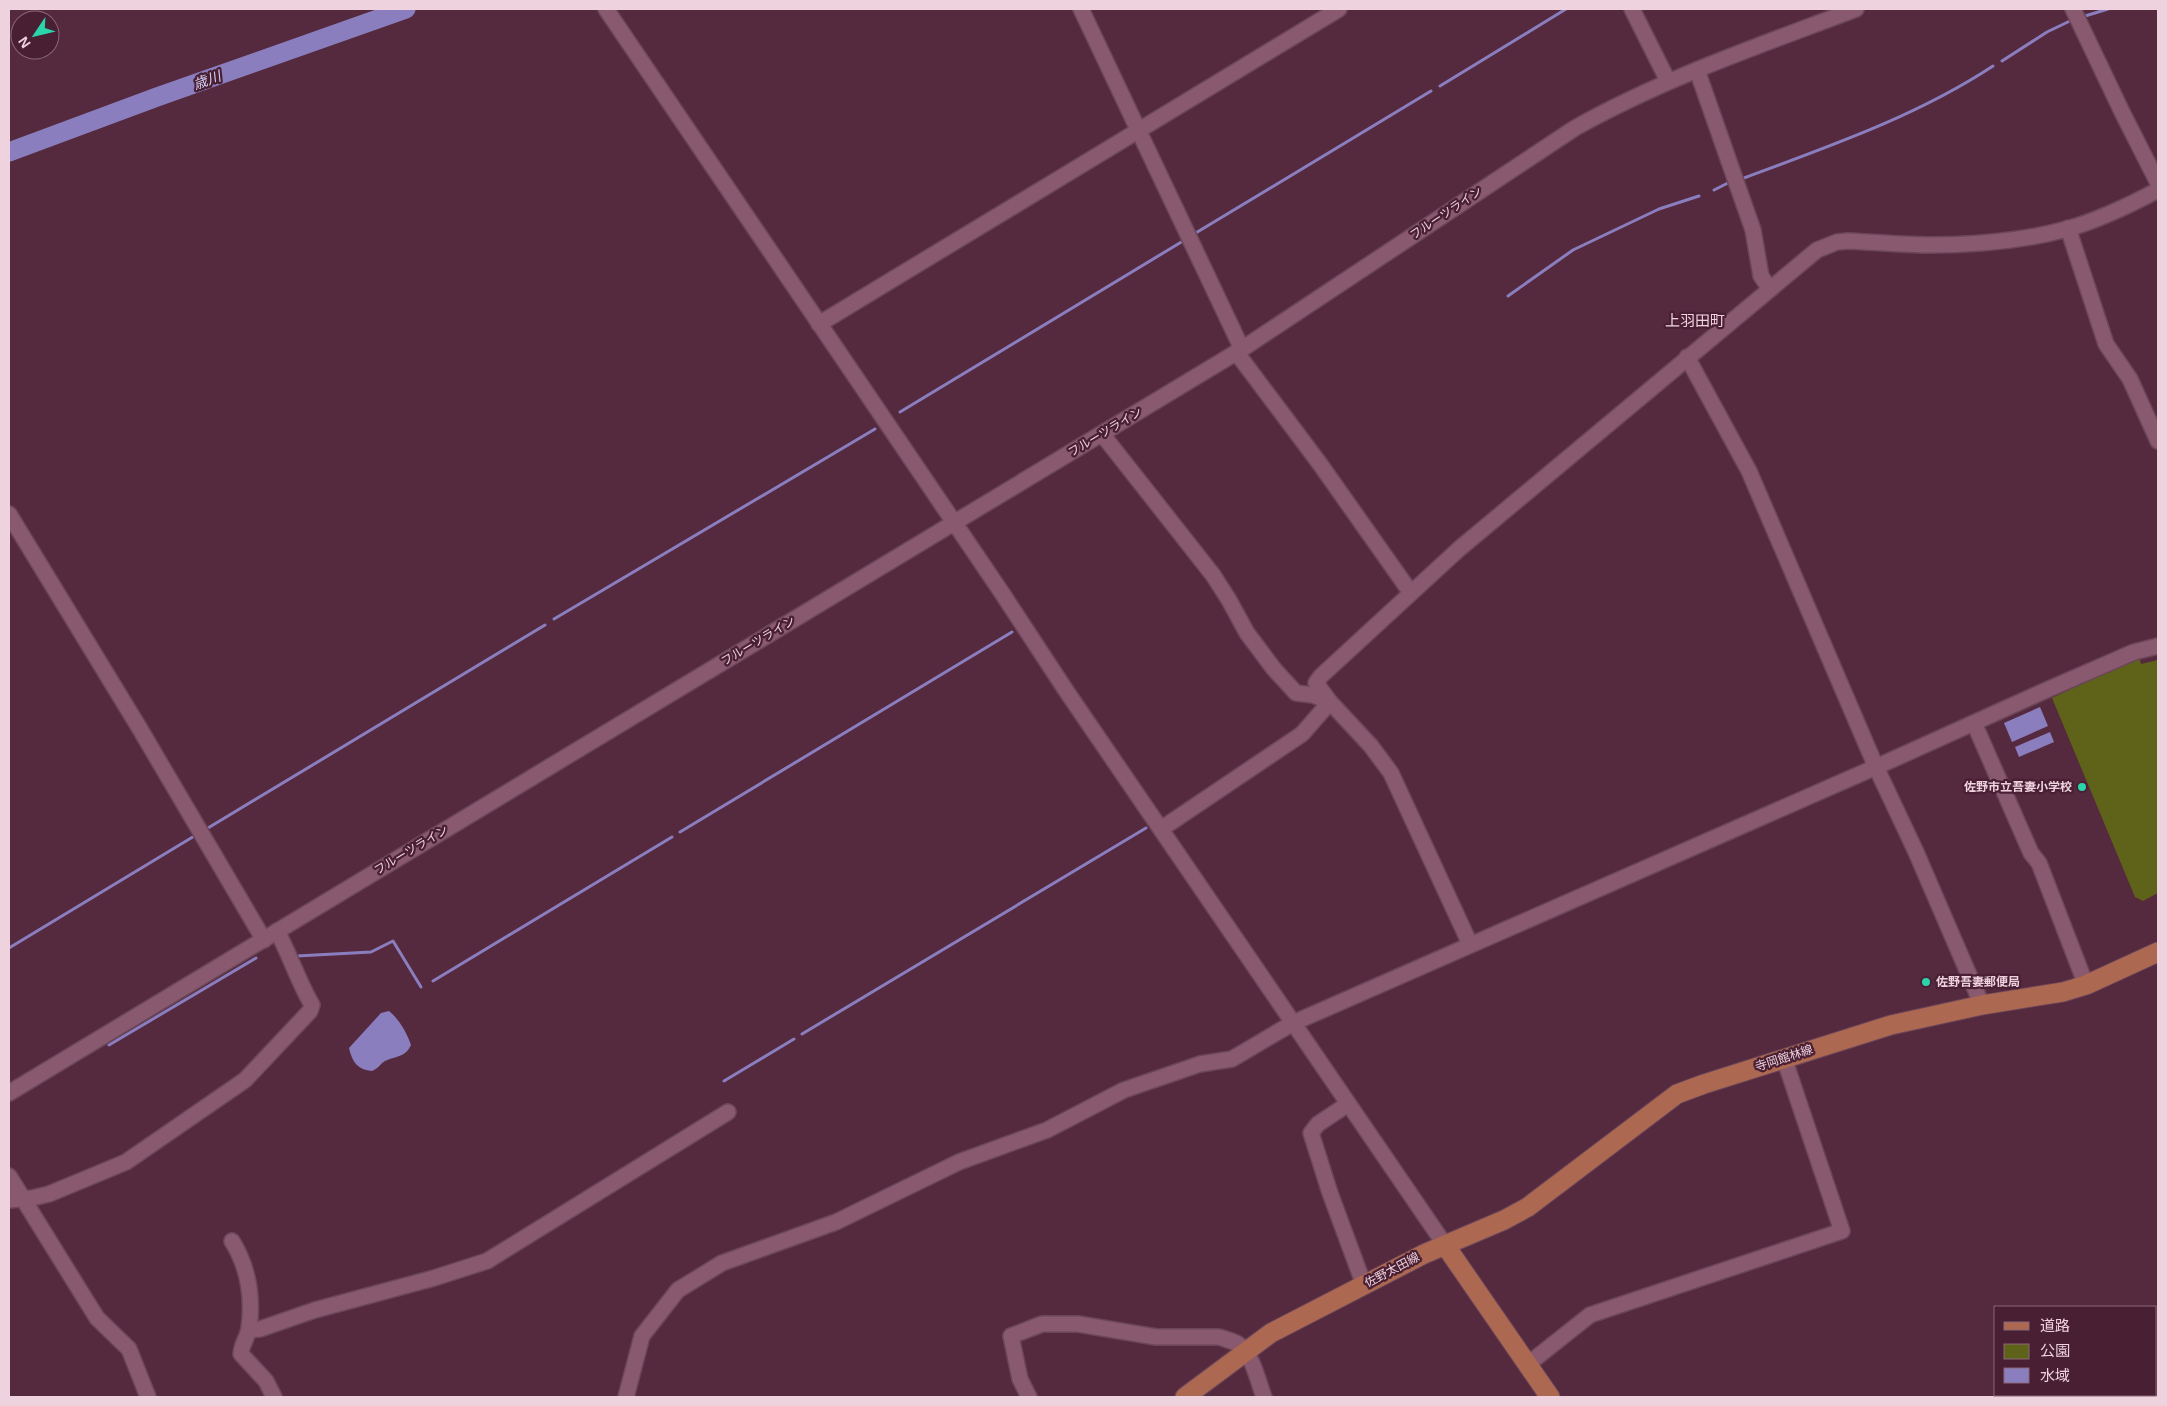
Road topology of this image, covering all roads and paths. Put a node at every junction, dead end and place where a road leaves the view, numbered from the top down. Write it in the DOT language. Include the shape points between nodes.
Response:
graph roads {
  1 [pos="606,9"];
  2 [pos="1081,9"];
  3 [pos="1339,9"];
  4 [pos="1632,9"];
  5 [pos="1856,9"];
  6 [pos="2073,9"];
  7 [pos="1697,70"];
  8 [pos="1668,81"];
  9 [pos="1138,131"];
  10 [pos="2158,183"];
  11 [pos="2158,190"];
  12 [pos="2068,228"];
  13 [pos="1770,289"];
  14 [pos="820,324"];
  15 [pos="1239,351"];
  16 [pos="1687,357"];
  17 [pos="1102,434"];
  18 [pos="2158,441"];
  19 [pos="9,514"];
  20 [pos="954,522"];
  21 [pos="1411,593"];
  22 [pos="2158,646"];
  23 [pos="1330,702"];
  24 [pos="1974,723"];
  25 [pos="1876,767"];
  26 [pos="1161,830"];
  27 [pos="277,931"];
  28 [pos="264,940"];
  29 [pos="1470,944"];
  30 [pos="2158,952"];
  31 [pos="2086,985"];
  32 [pos="1982,1005"];
  33 [pos="1293,1023"];
  34 [pos="1784,1058"];
  35 [pos="9,1093"];
  36 [pos="1348,1104"];
  37 [pos="728,1112"];
  38 [pos="9,1176"];
  39 [pos="16,1199"];
  40 [pos="232,1241"];
  41 [pos="1445,1245"];
  42 [pos="1364,1285"];
  43 [pos="249,1330"];
  44 [pos="1246,1352"];
  45 [pos="1527,1364"];
  46 [pos="148,1397"];
  47 [pos="274,1397"];
  48 [pos="626,1397"];
  49 [pos="1029,1397"];
  50 [pos="1185,1397"];
  51 [pos="1264,1397"];
  52 [pos="1550,1397"];
  1 -- 14 [label="street"];
  2 -- 9 [label="street"];
  3 -- 9 [label="street"];
  4 -- 8 [label="street"];
  5 -- 7 [label="street, フルーツライン"];
  6 -- 10 [label="street"];
  7 -- 8 [label="street, フルーツライン"];
  7 -- 13 [label="street" via="1753,230 1761,276"];
  8 -- 15 [label="street, フルーツライン" via="1596,116 1552,143"];
  9 -- 14 [label="street"];
  9 -- 15 [label="street"];
  11 -- 12 [label="street" via="2132,204"];
  12 -- 13 [label="street" via="2010,240 1965,243 1837,242 1817,250"];
  12 -- 18 [label="street" via="2106,344 2130,379"];
  13 -- 16 [label="street"];
  14 -- 20 [label="street"];
  15 -- 17 [label="street, フルーツライン"];
  15 -- 21 [label="street"];
  16 -- 21 [label="street" via="1458,549"];
  16 -- 25 [label="street" via="1749,471"];
  17 -- 20 [label="street, フルーツライン"];
  17 -- 23 [label="street" via="1213,575 1247,633 1274,669 1296,693"];
  19 -- 28 [label="street"];
  20 -- 26 [label="street"];
  20 -- 27 [label="street, フルーツライン"];
  21 -- 23 [label="street" via="1316,683"];
  22 -- 24 [label="street" via="2134,652"];
  23 -- 26 [label="street" via="1302,734"];
  23 -- 29 [label="street" via="1391,773"];
  24 -- 25 [label="street"];
  24 -- 31 [label="street" via="2030,853 2039,863"];
  25 -- 29 [label="street"];
  25 -- 32 [label="street"];
  26 -- 33 [label="street"];
  27 -- 28 [label="street, フルーツライン"];
  27 -- 39 [label="street" via="312,1005 310,1011 245,1080 126,1162 50,1194"];
  28 -- 35 [label="street, フルーツライン"];
  29 -- 33 [label="street"];
  30 -- 31 [label="main road, 寺岡館林線"];
  31 -- 32 [label="main road, 寺岡館林線" via="2040,997"];
  32 -- 34 [label="main road, 寺岡館林線" via="1891,1025"];
  33 -- 36 [label="street"];
  33 -- 48 [label="street" via="1232,1059 1200,1064 1124,1090 1047,1130 959,1162 836,1222 722,1263 678,1290 642,1336"];
  34 -- 41 [label="main road, 寺岡館林線" via="1676,1094 1528,1207"];
  34 -- 45 [label="street" via="1842,1231 1590,1315"];
  36 -- 41 [label="street"];
  36 -- 42 [label="street" via="1318,1124 1311,1133"];
  37 -- 43 [label="street" via="487,1261"];
  38 -- 39 [label="street"];
  39 -- 46 [label="street" via="97,1318 129,1348"];
  40 -- 43 [label="street" via="248,1278"];
  41 -- 42 [label="main road, 佐野太田線"];
  41 -- 45 [label="main road"];
  42 -- 44 [label="main road, 佐野太田線" via="1271,1333"];
  43 -- 47 [label="street" via="241,1354 266,1381"];
  44 -- 49 [label="street" via="1238,1344 1219,1337 1156,1337 1078,1324 1042,1324 1011,1336 1020,1378"];
  44 -- 50 [label="main road, 佐野太田線"];
  44 -- 51 [label="street"];
  45 -- 52 [label="main road"];
}
